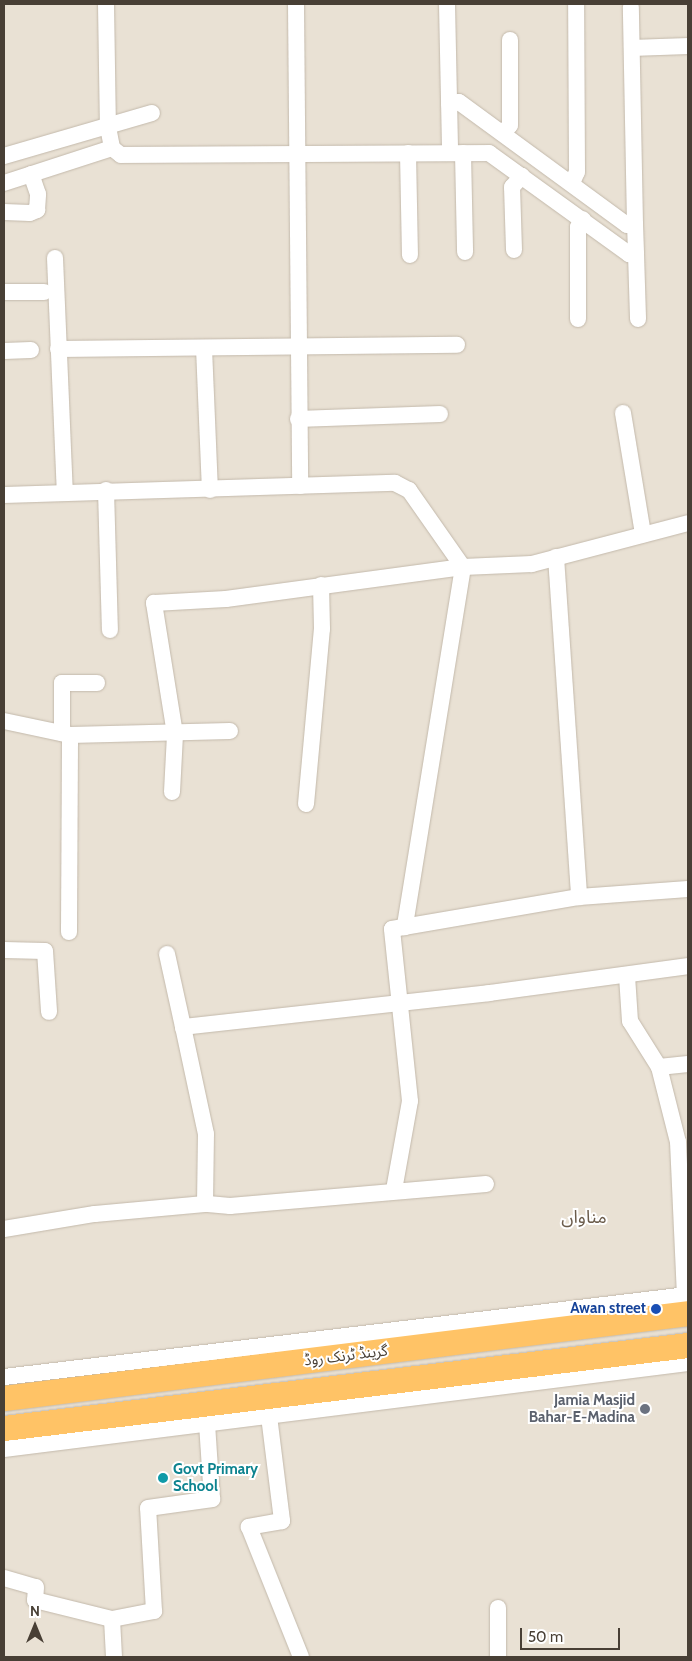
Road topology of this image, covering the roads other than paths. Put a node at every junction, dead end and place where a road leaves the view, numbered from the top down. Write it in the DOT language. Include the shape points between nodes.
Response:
graph roads {
  1 [pos="106,4"];
  2 [pos="296,4"];
  3 [pos="448,4"];
  4 [pos="576,4"];
  5 [pos="631,7"];
  6 [pos="510,40"];
  7 [pos="688,46"];
  8 [pos="632,48"];
  9 [pos="449,104"];
  10 [pos="152,114"];
  11 [pos="108,127"];
  12 [pos="504,132"];
  13 [pos="112,148"];
  14 [pos="408,153"];
  15 [pos="456,153"];
  16 [pos="4,156"];
  17 [pos="299,156"];
  18 [pos="31,174"];
  19 [pos="522,176"];
  20 [pos="4,182"];
  21 [pos="572,183"];
  22 [pos="4,212"];
  23 [pos="583,219"];
  24 [pos="635,224"];
  25 [pos="514,250"];
  26 [pos="465,252"];
  27 [pos="636,254"];
  28 [pos="410,255"];
  29 [pos="55,258"];
  30 [pos="4,292"];
  31 [pos="44,292"];
  32 [pos="578,319"];
  33 [pos="638,319"];
  34 [pos="457,345"];
  35 [pos="297,347"];
  36 [pos="204,348"];
  37 [pos="58,349"];
  38 [pos="31,350"];
  39 [pos="4,351"];
  40 [pos="623,413"];
  41 [pos="440,414"];
  42 [pos="298,419"];
  43 [pos="300,486"];
  44 [pos="106,490"];
  45 [pos="210,490"];
  46 [pos="65,492"];
  47 [pos="4,495"];
  48 [pos="688,523"];
  49 [pos="643,534"];
  50 [pos="556,557"];
  51 [pos="463,566"];
  52 [pos="321,585"];
  53 [pos="110,630"];
  54 [pos="98,682"];
  55 [pos="4,721"];
  56 [pos="230,732"];
  57 [pos="66,734"];
  58 [pos="175,734"];
  59 [pos="172,792"];
  60 [pos="306,804"];
  61 [pos="688,889"];
  62 [pos="579,897"];
  63 [pos="405,927"];
  64 [pos="69,932"];
  65 [pos="4,950"];
  66 [pos="167,954"];
  67 [pos="688,966"];
  68 [pos="627,976"];
  69 [pos="400,1003"];
  70 [pos="49,1012"];
  71 [pos="183,1027"];
  72 [pos="688,1064"];
  73 [pos="659,1067"];
  74 [pos="486,1184"];
  75 [pos="394,1190"];
  76 [pos="205,1204"];
  77 [pos="4,1229"];
  78 [pos="687,1301"];
  79 [pos="688,1345"];
  80 [pos="688,1364"];
  81 [pos="191,1368"];
  82 [pos="4,1377"];
  83 [pos="4,1398"];
  84 [pos="269,1416"];
  85 [pos="190,1418"];
  86 [pos="4,1428"];
  87 [pos="4,1449"];
  88 [pos="4,1578"];
  89 [pos="498,1608"];
  90 [pos="112,1619"];
  91 [pos="114,1657"];
  92 [pos="301,1657"];
  93 [pos="498,1657"];
  1 -- 11 [label="street"];
  2 -- 17 [label="street"];
  3 -- 9 [label="street"];
  4 -- 21 [label="street" via="577,172"];
  5 -- 8 [label="street"];
  6 -- 12 [label="street" via="510,125"];
  7 -- 8 [label="street"];
  8 -- 24 [label="street"];
  9 -- 12 [label="street" via="459,102"];
  9 -- 15 [label="street"];
  10 -- 11 [label="street"];
  11 -- 13 [label="street"];
  11 -- 16 [label="street"];
  12 -- 21 [label="street"];
  13 -- 17 [label="street" via="120,155"];
  13 -- 18 [label="street"];
  14 -- 15 [label="street"];
  14 -- 17 [label="street"];
  14 -- 28 [label="street"];
  15 -- 19 [label="street" via="489,153"];
  15 -- 26 [label="street"];
  17 -- 35 [label="street"];
  18 -- 20 [label="street"];
  18 -- 22 [label="street" via="38,194 37,210 30,213"];
  19 -- 23 [label="street"];
  19 -- 25 [label="street" via="512,187"];
  21 -- 24 [label="street" via="627,225"];
  23 -- 27 [label="street" via="629,254"];
  23 -- 32 [label="street" via="578,227"];
  24 -- 27 [label="street"];
  27 -- 33 [label="street"];
  29 -- 37 [label="street"];
  30 -- 31 [label="street"];
  34 -- 35 [label="street"];
  35 -- 36 [label="street"];
  35 -- 42 [label="street"];
  36 -- 37 [label="street"];
  36 -- 45 [label="street"];
  37 -- 46 [label="street"];
  38 -- 39 [label="street"];
  40 -- 49 [label="street"];
  41 -- 42 [label="street"];
  42 -- 43 [label="street"];
  43 -- 45 [label="street"];
  43 -- 51 [label="street" via="402,485 409,490"];
  44 -- 45 [label="street"];
  44 -- 46 [label="street"];
  44 -- 53 [label="street"];
  46 -- 47 [label="street"];
  48 -- 49 [label="street"];
  49 -- 50 [label="street"];
  50 -- 51 [label="street" via="532,564"];
  50 -- 62 [label="street"];
  51 -- 52 [label="street"];
  51 -- 63 [label="street"];
  52 -- 58 [label="street" via="226,598 154,603"];
  52 -- 60 [label="street" via="322,629"];
  54 -- 57 [label="street" via="62,683"];
  55 -- 57 [label="street"];
  56 -- 58 [label="street"];
  57 -- 58 [label="street"];
  57 -- 64 [label="street"];
  58 -- 59 [label="street"];
  61 -- 62 [label="street"];
  62 -- 63 [label="street"];
  63 -- 69 [label="street" via="392,929"];
  65 -- 70 [label="street" via="45,951"];
  66 -- 71 [label="street"];
  67 -- 68 [label="street"];
  68 -- 69 [label="street"];
  68 -- 73 [label="street" via="630,1021"];
  69 -- 71 [label="street"];
  69 -- 75 [label="street" via="410,1101"];
  71 -- 76 [label="street" via="206,1134"];
  72 -- 73 [label="street"];
  73 -- 78 [label="street" via="678,1142"];
  74 -- 75 [label="street"];
  75 -- 76 [label="street" via="230,1206"];
  76 -- 77 [label="street" via="95,1214"];
  78 -- 81 [label="highway, گرینڈ ٹرنک روڈ"];
  79 -- 85 [label="highway, گرینڈ ٹرنک روڈ"];
  80 -- 84 [label="street"];
  81 -- 82 [label="street"];
  81 -- 83 [label="highway, گرینڈ ٹرنک روڈ"];
  81 -- 85 [label="highway"];
  84 -- 85 [label="street"];
  84 -- 92 [label="street" via="282,1522 249,1527"];
  85 -- 86 [label="highway, گرینڈ ٹرنک روڈ"];
  85 -- 87 [label="street"];
  85 -- 90 [label="street" via="212,1499 148,1508 154,1611"];
  88 -- 90 [label="street" via="36,1587 35,1600"];
  89 -- 93 [label="street"];
  90 -- 91 [label="street"];
}
